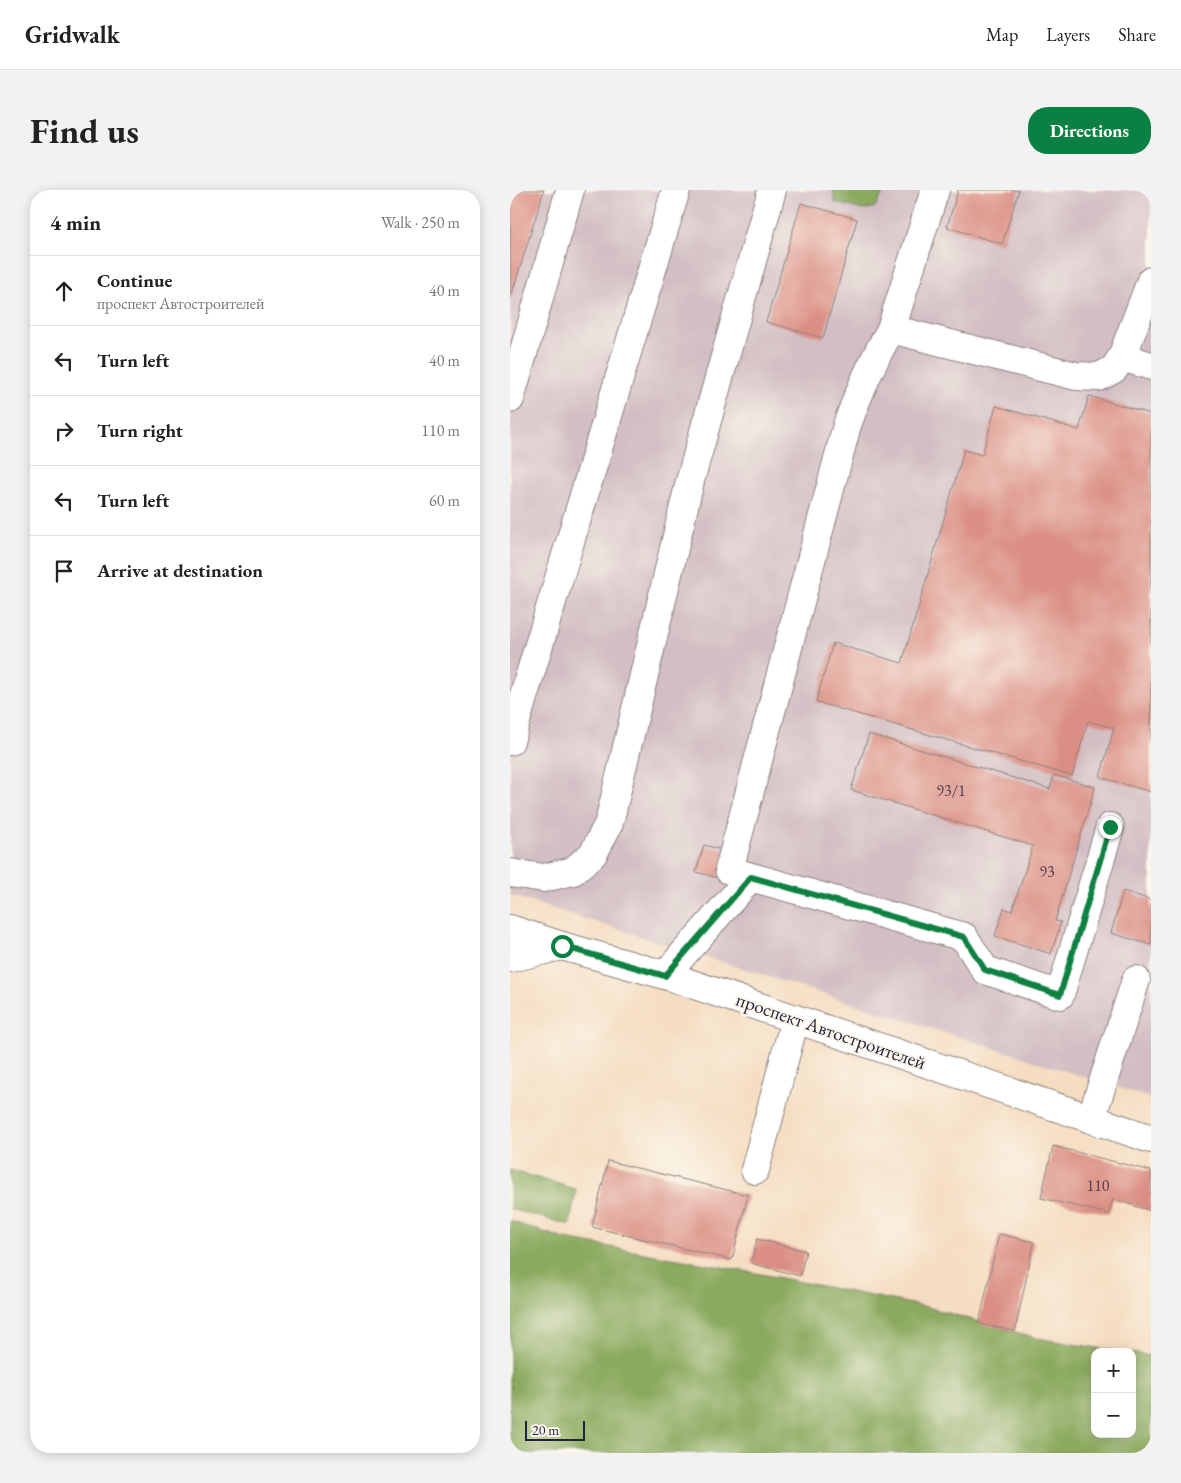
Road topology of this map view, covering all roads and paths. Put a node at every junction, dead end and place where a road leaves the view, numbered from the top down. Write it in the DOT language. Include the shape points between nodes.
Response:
graph roads {
  1 [pos="570,190"];
  2 [pos="676,190"];
  3 [pos="772,190"];
  4 [pos="935,190"];
  5 [pos="1151,281"];
  6 [pos="891,329"];
  7 [pos="1122,357"];
  8 [pos="1151,366"];
  9 [pos="510,399"];
  10 [pos="510,741"];
  11 [pos="1110,827"];
  12 [pos="510,873"];
  13 [pos="751,877"];
  14 [pos="510,929"];
  15 [pos="562,946"];
  16 [pos="510,958"];
  17 [pos="665,976"];
  18 [pos="1136,980"];
  19 [pos="795,1019"];
  20 [pos="1091,1119"];
  21 [pos="1151,1139"];
  22 [pos="754,1170"];
  1 -- 9 [label="main road"];
  2 -- 10 [label="main road"];
  3 -- 12 [label="main road" via="690,481 609,823 593,854 573,871 544,878"];
  4 -- 6 [label="main road"];
  5 -- 7 [label="main road"];
  6 -- 7 [label="main road" via="1076,376 1099,377 1114,369"];
  6 -- 13 [label="main road" via="859,392 847,425 729,870"];
  7 -- 8 [label="main road"];
  11 -- 13 [label="main road" via="1060,995 985,970 964,937"];
  13 -- 17 [label="main road"];
  14 -- 15 [label="main road, проспект Автостроителей"];
  15 -- 16 [label="main road"];
  15 -- 17 [label="main road, проспект Автостроителей"];
  17 -- 19 [label="main road, проспект Автостроителей"];
  18 -- 20 [label="main road"];
  19 -- 20 [label="main road, проспект Автостроителей"];
  19 -- 22 [label="main road"];
  20 -- 21 [label="main road, проспект Автостроителей"];
}
